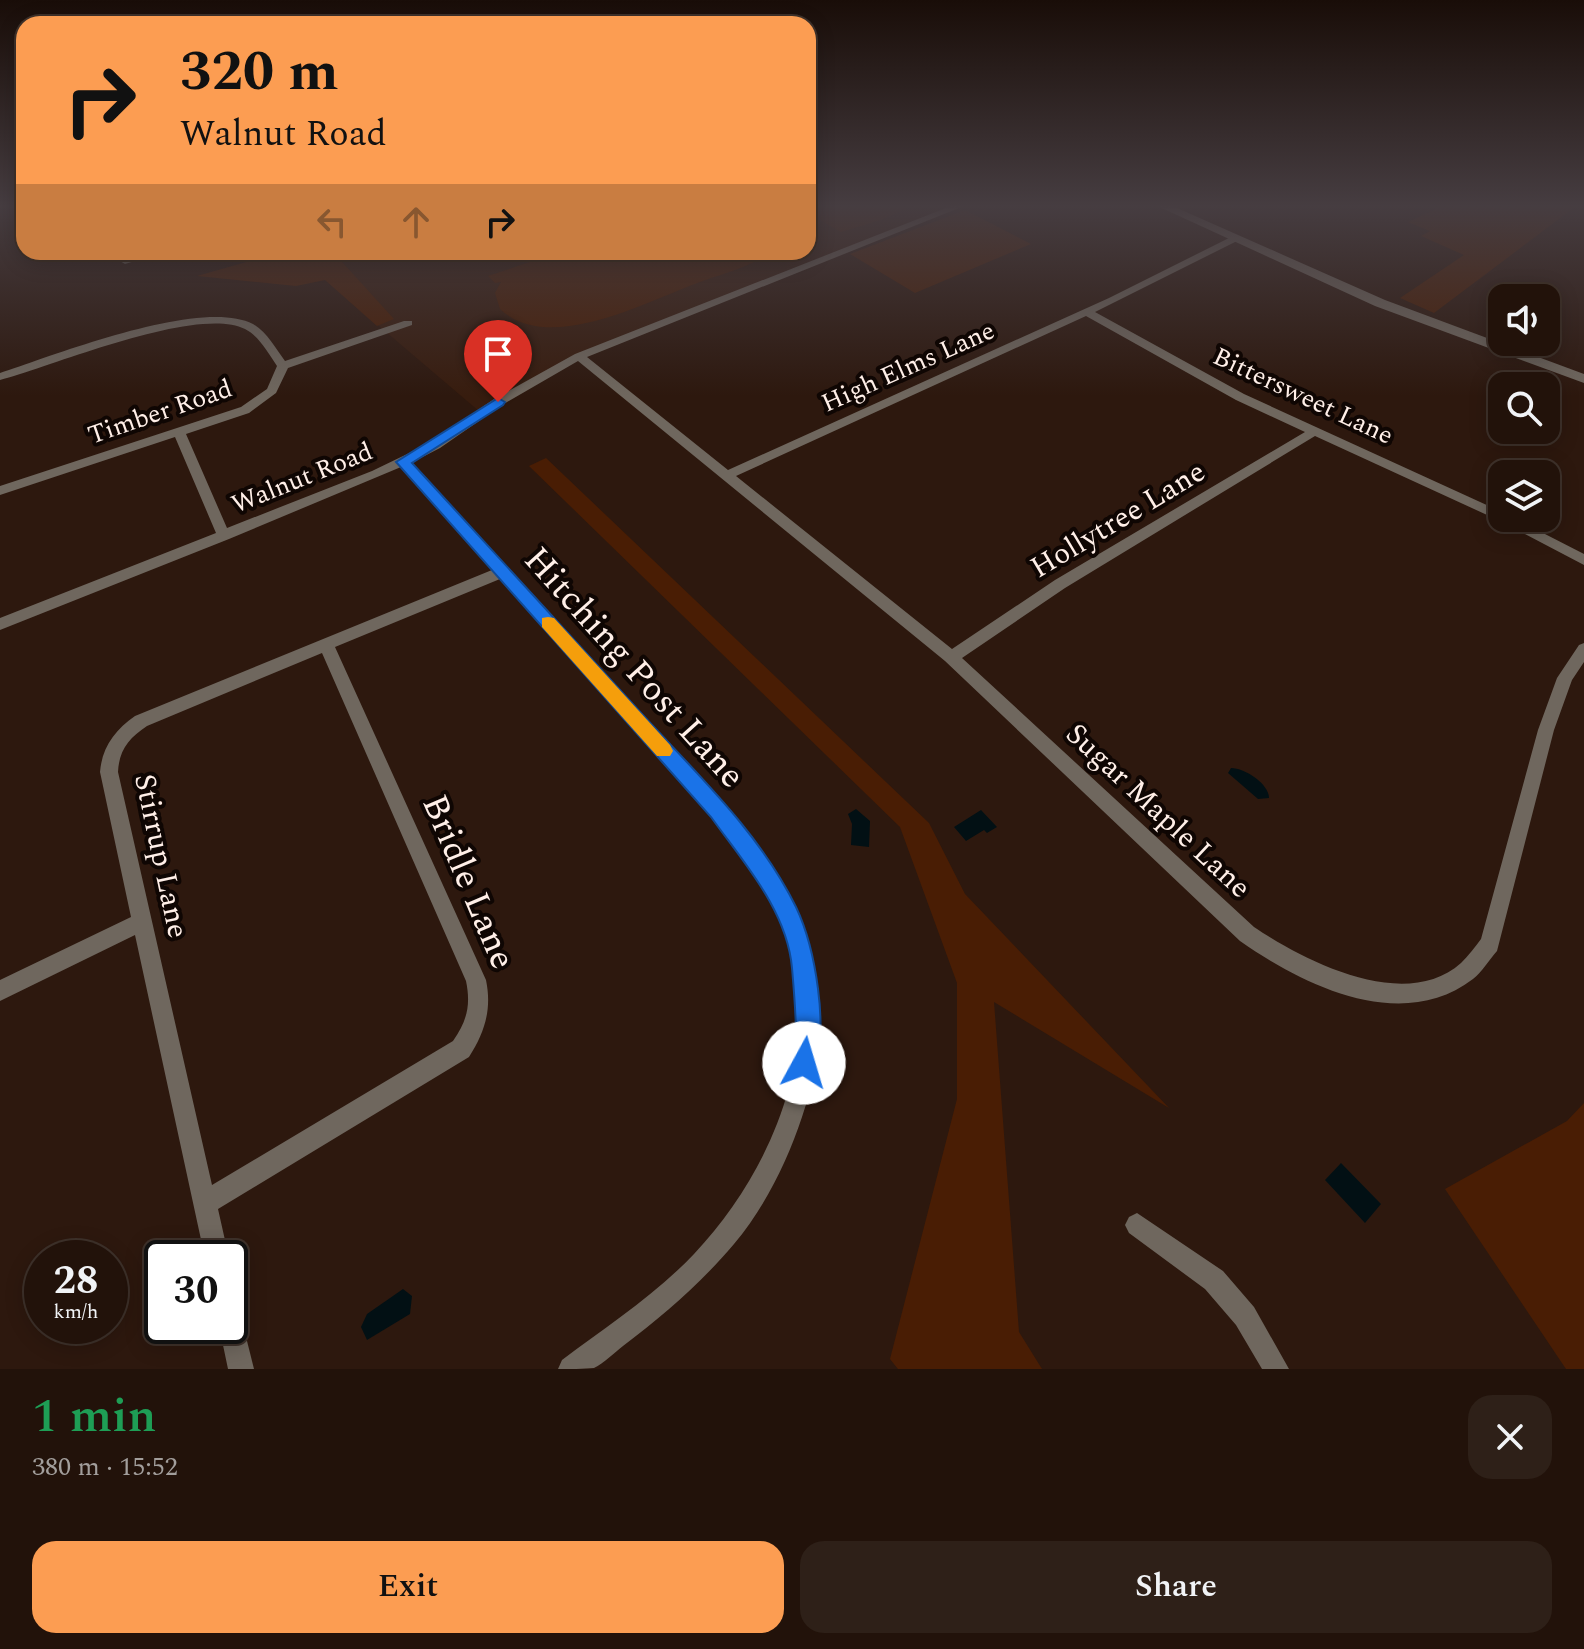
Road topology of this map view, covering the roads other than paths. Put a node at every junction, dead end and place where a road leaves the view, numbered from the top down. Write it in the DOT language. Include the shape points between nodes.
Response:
graph roads {
  1 [pos="802,268"];
  2 [pos="1175,268"];
  3 [pos="1303,268"];
  4 [pos="1086,312"];
  5 [pos="408,323"];
  6 [pos="579,356"];
  7 [pos="283,366"];
  8 [pos="0,377"];
  9 [pos="1584,379"];
  10 [pos="1315,431"];
  11 [pos="179,433"];
  12 [pos="403,462"];
  13 [pos="728,475"];
  14 [pos="0,491"];
  15 [pos="1488,511"];
  16 [pos="1530,532"];
  17 [pos="224,536"];
  18 [pos="1584,560"];
  19 [pos="502,572"];
  20 [pos="0,624"];
  21 [pos="326,645"];
  22 [pos="1584,649"];
  23 [pos="951,657"];
  24 [pos="143,921"];
  25 [pos="0,991"];
  26 [pos="205,1203"];
  27 [pos="1137,1225"];
  28 [pos="213,1240"];
  29 [pos="236,1344"];
  30 [pos="241,1369"];
  31 [pos="571,1369"];
  32 [pos="1276,1369"];
  1 -- 6 [label="street, Walnut Road"];
  2 -- 4 [label="street, High Elms Lane"];
  3 -- 9 [label="street" via="1407,314"];
  4 -- 10 [label="street, Bittersweet Lane" via="1240,397"];
  4 -- 13 [label="street, High Elms Lane"];
  5 -- 7 [label="street"];
  6 -- 12 [label="street, Walnut Road"];
  6 -- 13 [label="street, Sugar Maple Lane"];
  7 -- 8 [label="street" via="248,326 199,321"];
  7 -- 11 [label="street, Timber Road" via="278,383 257,403"];
  10 -- 15 [label="street, Bittersweet Lane"];
  10 -- 23 [label="street, Hollytree Lane" via="1060,584"];
  11 -- 14 [label="street, Timber Road"];
  11 -- 17 [label="street"];
  12 -- 17 [label="street, Walnut Road"];
  12 -- 19 [label="street, Hitching Post Lane"];
  13 -- 23 [label="street, Sugar Maple Lane"];
  16 -- 18 [label="street, Bittersweet Lane"];
  17 -- 20 [label="street, Walnut Road"];
  19 -- 21 [label="street, Stirrup Lane"];
  19 -- 31 [label="street, Hitching Post Lane" via="718,811 764,873 787,912 807,995 809,1040 795,1109 778,1155 745,1213 703,1263"];
  21 -- 24 [label="street, Stirrup Lane" via="141,721 120,737 109,772"];
  21 -- 26 [label="street, Bridle Lane" via="476,980 481,1001 475,1030 461,1049"];
  22 -- 23 [label="street, Sugar Maple Lane" via="1565,678 1546,730 1490,944 1455,982 1397,993 1353,988 1274,955"];
  24 -- 25 [label="street"];
  24 -- 26 [label="street, Stirrup Lane"];
  26 -- 28 [label="street, Stirrup Lane"];
  27 -- 32 [label="street" via="1214,1280 1245,1316"];
  29 -- 30 [label="street"];
}
